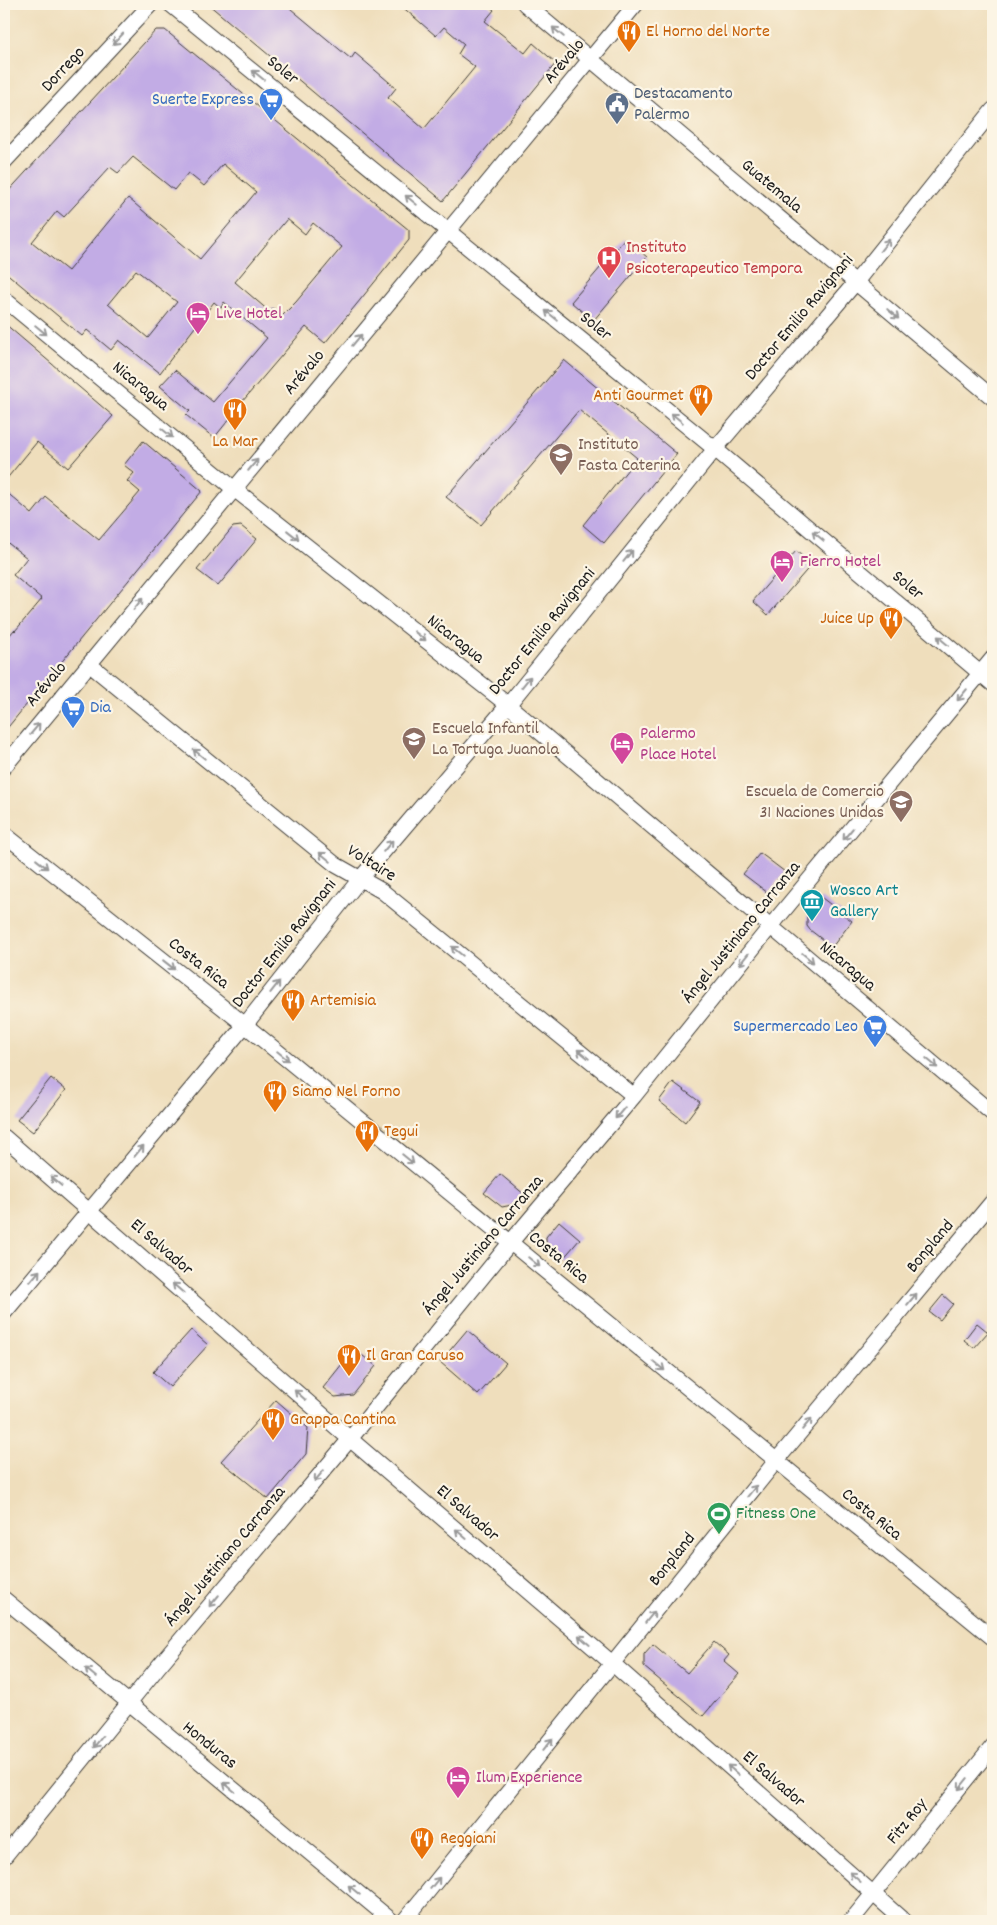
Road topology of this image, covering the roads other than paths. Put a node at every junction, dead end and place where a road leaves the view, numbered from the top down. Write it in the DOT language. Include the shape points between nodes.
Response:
graph roads {
  1 [pos="151,4"];
  2 [pos="170,4"];
  3 [pos="525,4"];
  4 [pos="636,4"];
  5 [pos="591,60"];
  6 [pos="993,110"];
  7 [pos="4,162"];
  8 [pos="448,231"];
  9 [pos="855,283"];
  10 [pos="4,299"];
  11 [pos="993,398"];
  12 [pos="715,449"];
  13 [pos="233,488"];
  14 [pos="993,658"];
  15 [pos="89,664"];
  16 [pos="981,673"];
  17 [pos="993,684"];
  18 [pos="508,705"];
  19 [pos="4,767"];
  20 [pos="4,834"];
  21 [pos="360,879"];
  22 [pos="770,927"];
  23 [pos="245,1025"];
  24 [pos="634,1096"];
  25 [pos="993,1114"];
  26 [pos="4,1137"];
  27 [pos="993,1201"];
  28 [pos="90,1210"];
  29 [pos="510,1243"];
  30 [pos="4,1314"];
  31 [pos="350,1439"];
  32 [pos="776,1462"];
  33 [pos="4,1599"];
  34 [pos="993,1638"];
  35 [pos="613,1664"];
  36 [pos="129,1704"];
  37 [pos="993,1746"];
  38 [pos="4,1857"];
  39 [pos="874,1894"];
  40 [pos="392,1921"];
  41 [pos="404,1921"];
  42 [pos="851,1921"];
  43 [pos="904,1921"];
  1 -- 7 [label="street, Dorrego, one-way"];
  8 -- 2 [label="street, Soler, one-way"];
  5 -- 3 [label="street, Guatemala, one-way"];
  4 -- 5 [label="street, Arévalo"];
  5 -- 8 [label="street, Arévalo"];
  5 -- 9 [label="street, Guatemala"];
  9 -- 6 [label="street, Doctor Emilio Ravignani, one-way"];
  12 -- 8 [label="street, Soler, one-way"];
  13 -- 8 [label="street, Arévalo, one-way"];
  9 -- 11 [label="street, Guatemala, one-way"];
  9 -- 12 [label="street, Doctor Emilio Ravignani"];
  10 -- 13 [label="street, Nicaragua, one-way"];
  16 -- 12 [label="street, Soler, one-way"];
  18 -- 12 [label="street, Doctor Emilio Ravignani, one-way"];
  15 -- 13 [label="street, Arévalo, one-way"];
  13 -- 18 [label="street, Nicaragua, one-way"];
  14 -- 16 [label="street, Ángel Justiniano Carranza"];
  19 -- 15 [label="street, Arévalo, one-way"];
  21 -- 15 [label="street, Voltaire, one-way" via="336,865"];
  16 -- 17 [label="street, Soler"];
  16 -- 22 [label="street, Ángel Justiniano Carranza, one-way"];
  21 -- 18 [label="street, Doctor Emilio Ravignani, one-way"];
  18 -- 22 [label="street, Nicaragua"];
  20 -- 23 [label="street, Costa Rica, one-way"];
  23 -- 21 [label="street, Doctor Emilio Ravignani, one-way"];
  24 -- 21 [label="street, Voltaire, one-way" via="382,891"];
  22 -- 24 [label="street, Ángel Justiniano Carranza, one-way"];
  22 -- 25 [label="street, Nicaragua, one-way"];
  28 -- 23 [label="street, Doctor Emilio Ravignani, one-way"];
  23 -- 29 [label="street, Costa Rica, one-way"];
  24 -- 29 [label="street, Ángel Justiniano Carranza, one-way"];
  28 -- 26 [label="street, El Salvador, one-way"];
  32 -- 27 [label="street, Bonpland, one-way"];
  30 -- 28 [label="street, Doctor Emilio Ravignani, one-way"];
  31 -- 28 [label="street, El Salvador, one-way"];
  29 -- 31 [label="street, Ángel Justiniano Carranza"];
  29 -- 32 [label="street, Costa Rica, one-way"];
  35 -- 31 [label="street, El Salvador, one-way"];
  31 -- 36 [label="street, Ángel Justiniano Carranza, one-way"];
  32 -- 34 [label="street, Costa Rica"];
  35 -- 32 [label="street, Bonpland, one-way"];
  36 -- 33 [label="street, Honduras, one-way"];
  39 -- 35 [label="street, El Salvador, one-way"];
  41 -- 35 [label="street, Bonpland, one-way"];
  36 -- 38 [label="street, Ángel Justiniano Carranza, one-way"];
  40 -- 36 [label="street, Honduras, one-way"];
  37 -- 39 [label="street, Fitz Roy, one-way"];
  39 -- 42 [label="street, Fitz Roy"];
  39 -- 43 [label="street, El Salvador"];
}
